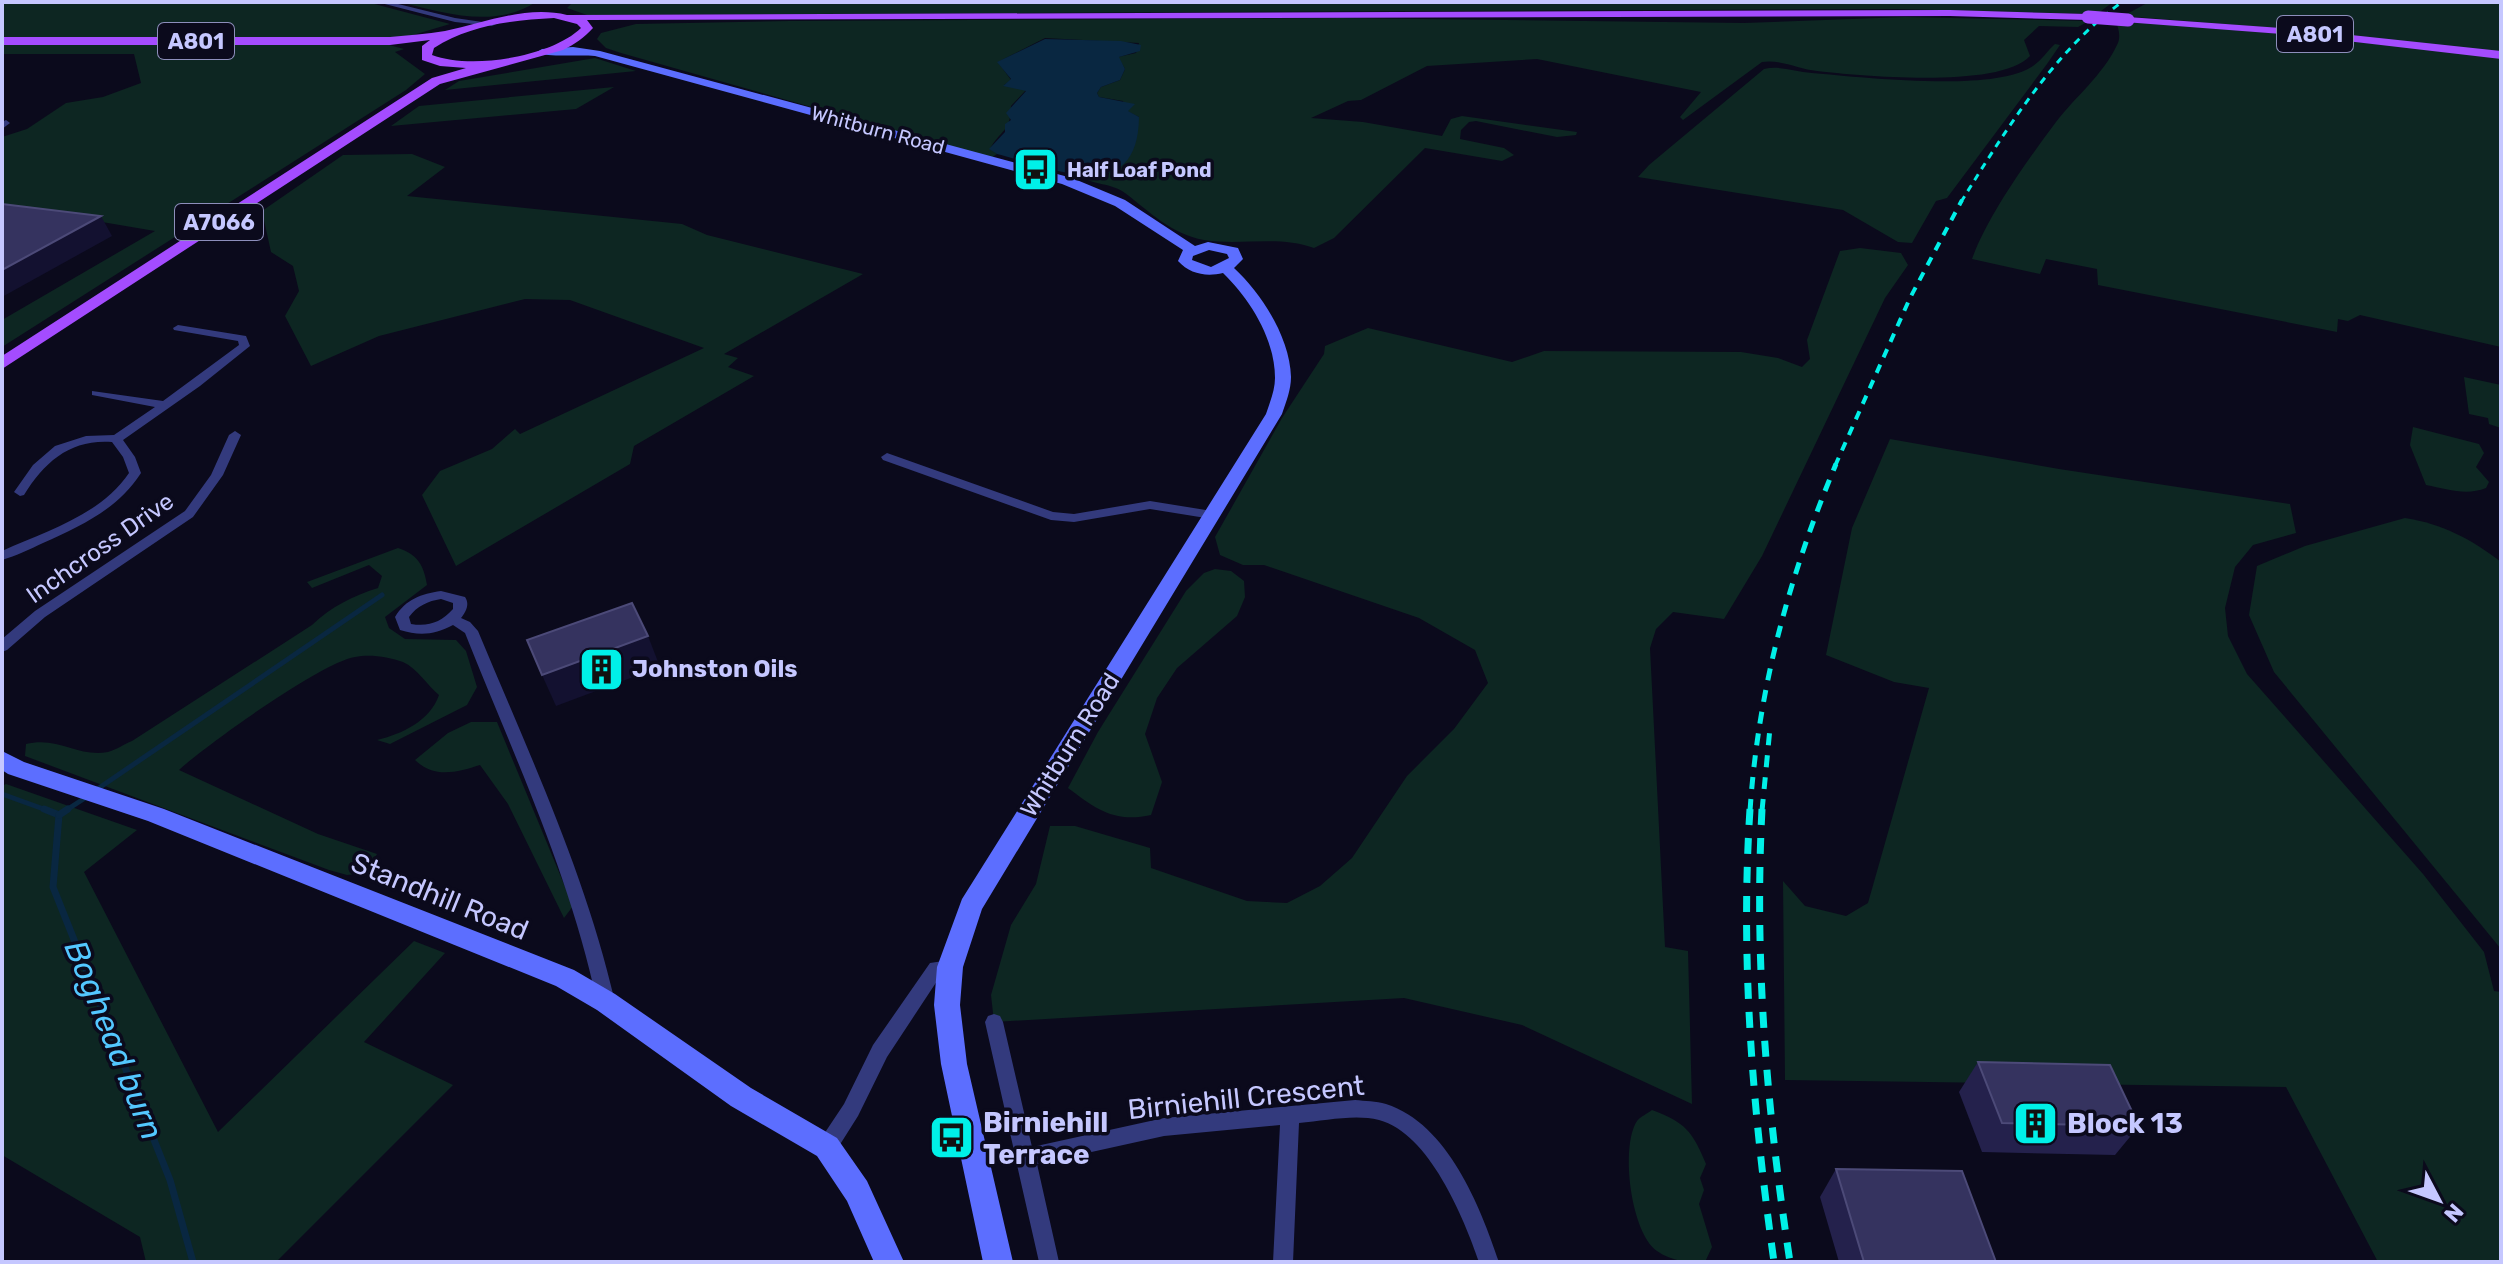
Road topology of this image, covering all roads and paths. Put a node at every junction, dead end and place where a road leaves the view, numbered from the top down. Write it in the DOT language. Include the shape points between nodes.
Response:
graph roads {
  1 [pos="381,2"];
  2 [pos="558,2"];
  3 [pos="567,16"];
  4 [pos="661,18"];
  5 [pos="498,22"];
  6 [pos="453,29"];
  7 [pos="585,32"];
  8 [pos="2,41"];
  9 [pos="390,41"];
  10 [pos="542,52"];
  11 [pos="596,53"];
  12 [pos="2501,55"];
  13 [pos="510,59"];
  14 [pos="432,60"];
  15 [pos="436,81"];
  16 [pos="1192,250"];
  17 [pos="1226,268"];
  18 [pos="178,328"];
  19 [pos="2,364"];
  20 [pos="96,393"];
  21 [pos="166,405"];
  22 [pos="235,435"];
  23 [pos="116,439"];
  24 [pos="887,457"];
  25 [pos="20,492"];
  26 [pos="1212,515"];
  27 [pos="2,556"];
  28 [pos="452,619"];
  29 [pos="2,647"];
  30 [pos="2,759"];
  31 [pos="950,967"];
  32 [pos="606,1002"];
  33 [pos="994,1022"];
  34 [pos="1290,1116"];
  35 [pos="827,1147"];
  36 [pos="1023,1158"];
  37 [pos="889,1262"];
  38 [pos="998,1262"];
  39 [pos="1049,1262"];
  40 [pos="1283,1262"];
  41 [pos="1489,1262"];
  1 -- 6 [label="street"];
  2 -- 3 [label="main road" via="555,8"];
  2 -- 5 [label="main road"];
  3 -- 4 [label="main road, A801"];
  3 -- 5 [label="main road, A801"];
  3 -- 7 [label="main road" via="586,24"];
  4 -- 7 [label="main road, A801" via="615,21"];
  4 -- 12 [label="main road, A801, bridge" via="1950,13 2295,32"];
  5 -- 6 [label="main road, A801"];
  6 -- 9 [label="main road, A801"];
  6 -- 14 [label="main road" via="428,46"];
  7 -- 10 [label="main road, A801"];
  7 -- 11 [label="main road" via="583,45"];
  8 -- 9 [label="main road, A801"];
  9 -- 14 [label="main road, A801"];
  10 -- 11 [label="main road, Whitburn Road"];
  10 -- 13 [label="main road, A801"];
  11 -- 16 [label="main road, Whitburn Road" via="1067,181 1120,203"];
  13 -- 14 [label="main road, A801" via="476,65"];
  13 -- 15 [label="main road, A7066"];
  14 -- 15 [label="main road" via="440,70"];
  15 -- 19 [label="main road, A7066"];
  16 -- 17 [label="main road" via="1184,259 1188,265 1206,271"];
  16 -- 17 [label="main road, Whitburn Road" via="1208,246 1233,251 1236,259"];
  17 -- 26 [label="main road, Whitburn Road" via="1254,297 1283,378 1274,414"];
  18 -- 21 [label="street" via="242,338 245,346"];
  20 -- 21 [label="street"];
  21 -- 23 [label="street"];
  22 -- 29 [label="street, Inchcross Drive" via="217,475 189,514 40,614"];
  23 -- 25 [label="street" via="68,444 29,473"];
  23 -- 27 [label="street" via="135,473 130,484 95,511"];
  24 -- 26 [label="street" via="1051,516 1074,518 1150,505"];
  26 -- 31 [label="main road, Whitburn Road" via="971,906"];
  28 -- 32 [label="street" via="471,631 572,874"];
  30 -- 32 [label="main road, Standhill Road" via="478,942 565,978"];
  31 -- 35 [label="street" via="936,968 928,979 880,1051"];
  31 -- 38 [label="main road, Whitburn Road" via="947,1005 954,1064"];
  32 -- 35 [label="main road, Standhill Road" via="741,1097"];
  33 -- 36 [label="street"];
  34 -- 36 [label="street, Birniehill Crescent" via="1164,1127"];
  34 -- 40 [label="street"];
  34 -- 41 [label="street, Birniehill Crescent" via="1355,1109 1384,1112 1410,1126 1432,1145 1446,1168"];
  35 -- 37 [label="main road" via="857,1191"];
  36 -- 39 [label="street"];
}
